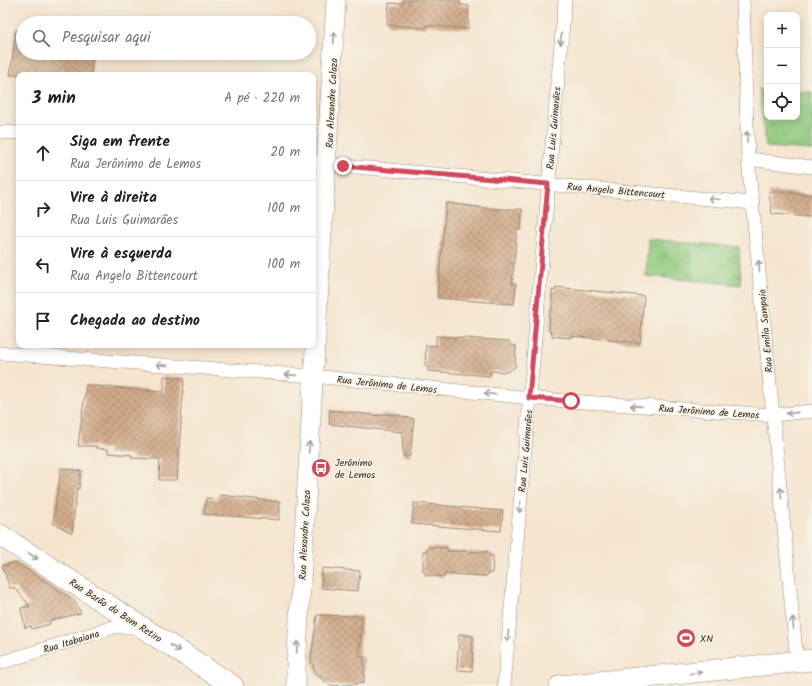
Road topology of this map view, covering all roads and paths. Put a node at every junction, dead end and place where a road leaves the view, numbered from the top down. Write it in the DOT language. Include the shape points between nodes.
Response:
graph roads {
  1 [pos="336,0"];
  2 [pos="565,0"];
  3 [pos="743,0"];
  4 [pos="0,132"];
  5 [pos="16,134"];
  6 [pos="748,159"];
  7 [pos="320,164"];
  8 [pos="812,167"];
  9 [pos="548,184"];
  10 [pos="753,203"];
  11 [pos="316,285"];
  12 [pos="314,348"];
  13 [pos="0,353"];
  14 [pos="313,376"];
  15 [pos="529,398"];
  16 [pos="812,411"];
  17 [pos="773,415"];
  18 [pos="0,535"];
  19 [pos="142,627"];
  20 [pos="805,661"];
  21 [pos="0,663"];
  22 [pos="673,681"];
  23 [pos="232,686"];
  24 [pos="296,686"];
  25 [pos="504,686"];
  26 [pos="560,686"];
  7 -- 1 [label="main road, Rua Alexandre Calaza, one-way"];
  2 -- 9 [label="street, Rua Luis Guimarães, one-way"];
  6 -- 3 [label="street, Rua Emília Sampaio, one-way"];
  4 -- 5 [label="street"];
  6 -- 8 [label="street"];
  6 -- 10 [label="street, Rua Emília Sampaio"];
  7 -- 9 [label="street, Rua Angelo Bittencourt"];
  7 -- 11 [label="main road, Rua Alexandre Calaza"];
  10 -- 9 [label="street, Rua Angelo Bittencourt, one-way"];
  9 -- 15 [label="street, Rua Luis Guimarães"];
  17 -- 10 [label="street, Rua Emília Sampaio, one-way"];
  12 -- 14 [label="main road, Rua Alexandre Calaza"];
  14 -- 13 [label="street, Rua Jerônimo de Lemos, one-way"];
  15 -- 14 [label="street, Rua Jerônimo de Lemos, one-way"];
  24 -- 14 [label="main road, Rua Alexandre Calaza, one-way"];
  17 -- 15 [label="street, Rua Jerônimo de Lemos, one-way"];
  15 -- 25 [label="street, Rua Luis Guimarães, one-way"];
  16 -- 17 [label="street, Rua Jerônimo de Lemos, one-way"];
  20 -- 17 [label="street, Rua Emília Sampaio, one-way"];
  18 -- 19 [label="main road, Rua Barão do Bom Retiro, one-way"];
  19 -- 21 [label="street, Rua Itabaiana" via="114,628"];
  19 -- 23 [label="main road, Rua Barão do Bom Retiro, one-way"];
  22 -- 20 [label="main road, one-way"];
  22 -- 26 [label="main road"];
}
